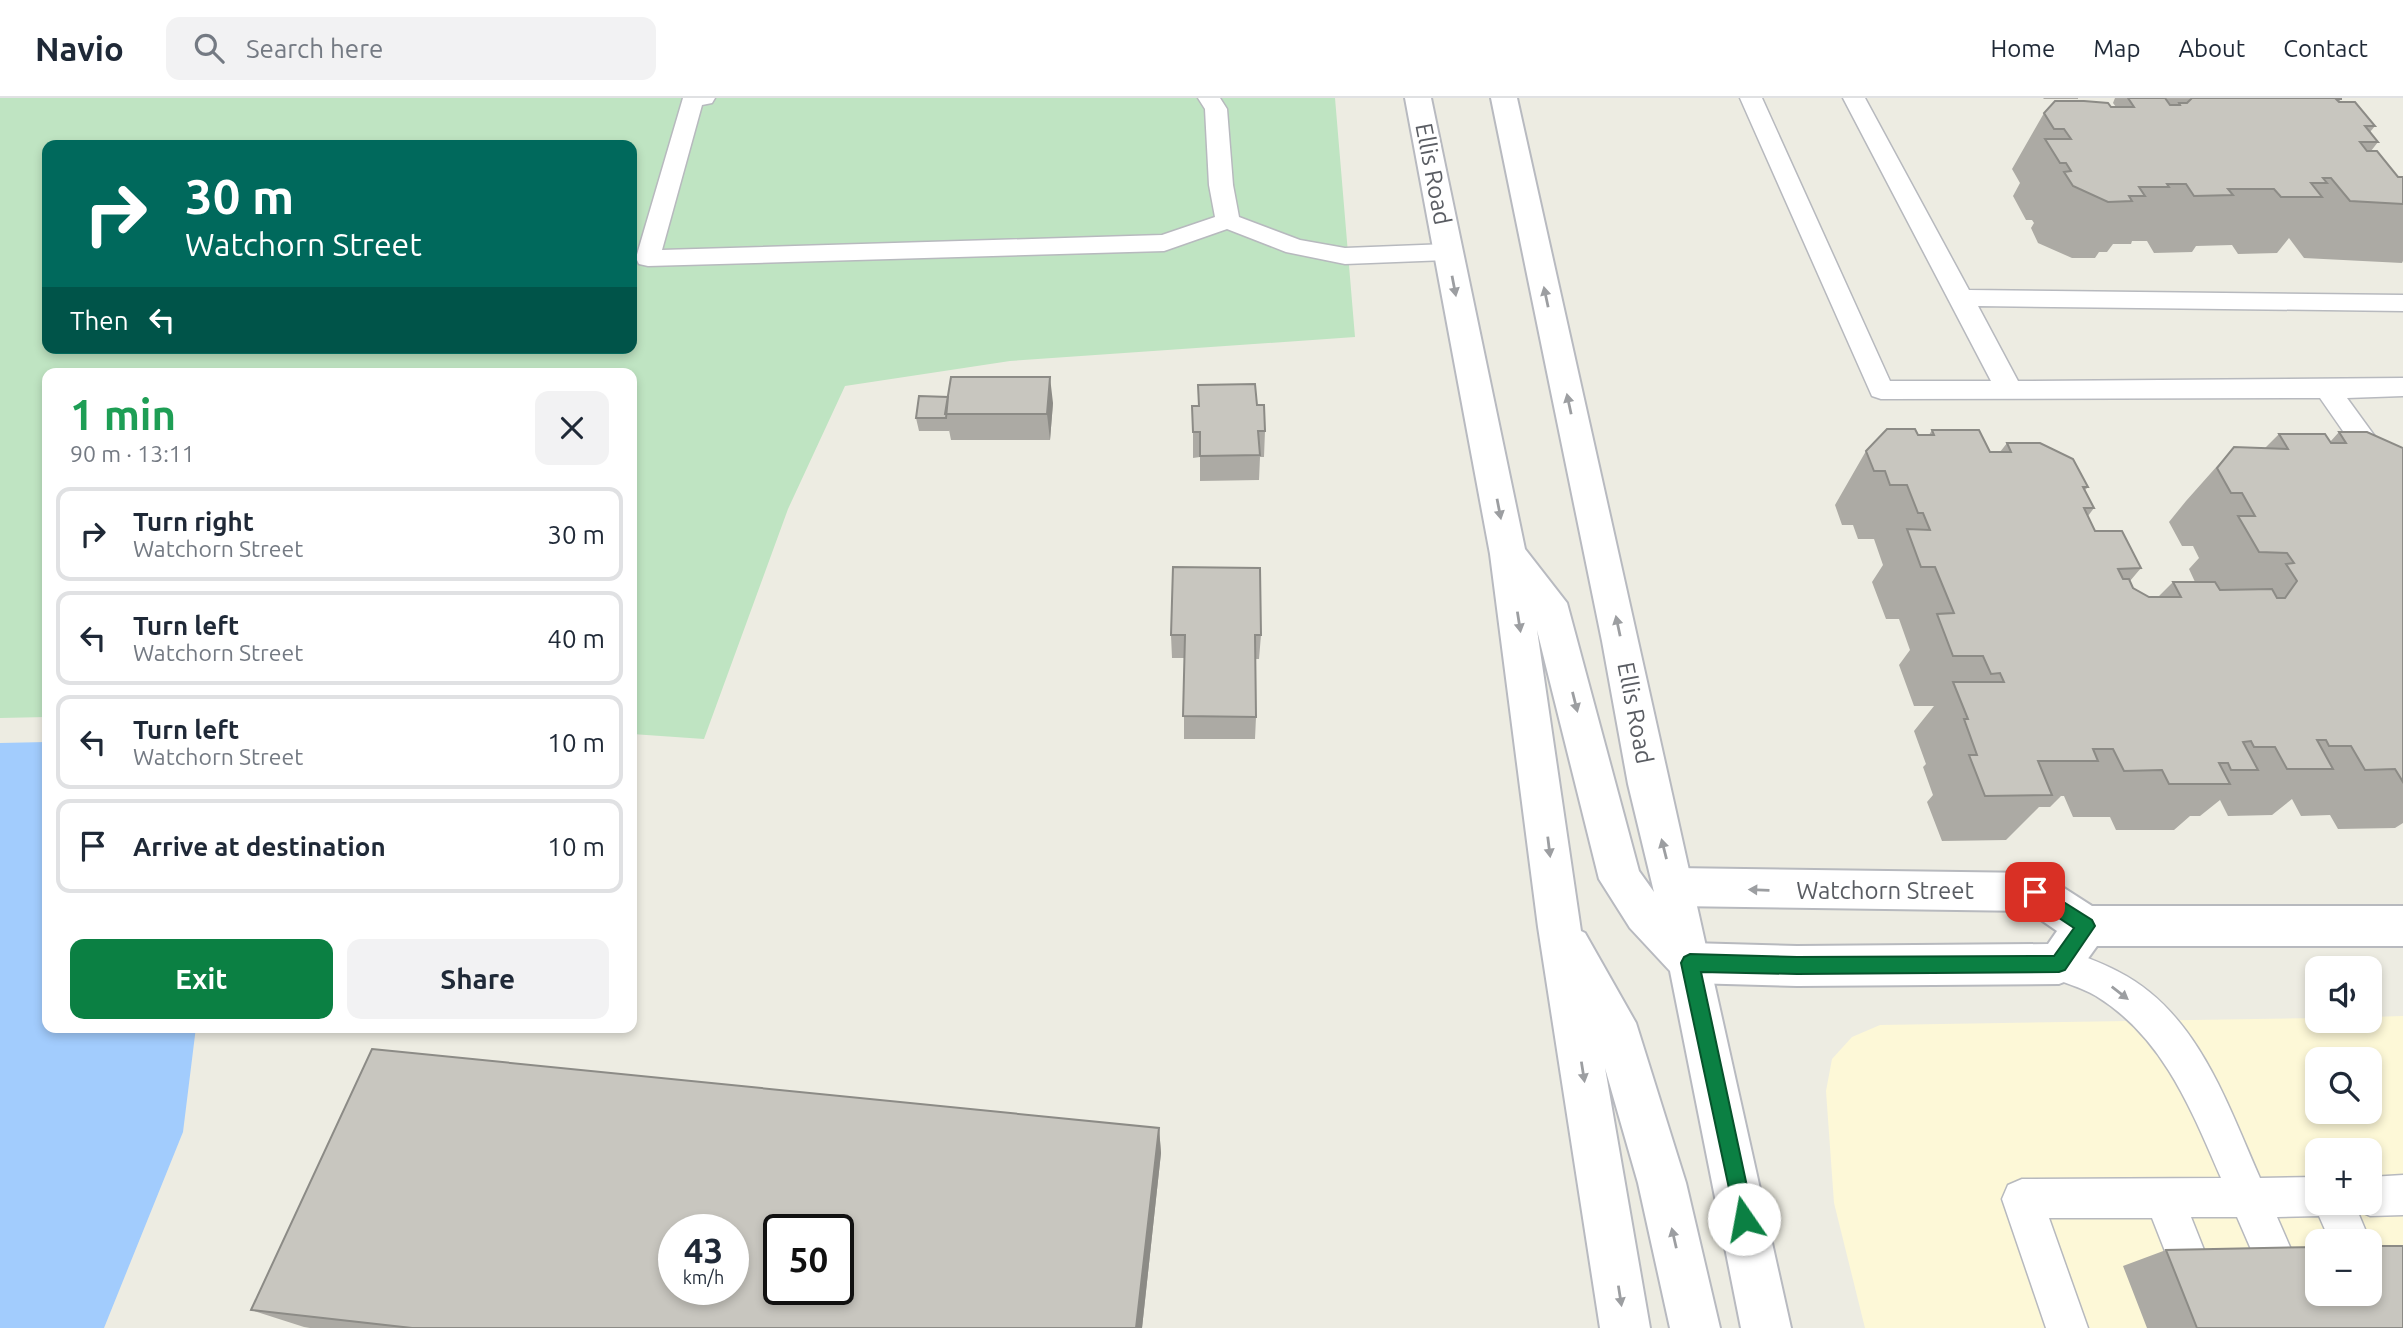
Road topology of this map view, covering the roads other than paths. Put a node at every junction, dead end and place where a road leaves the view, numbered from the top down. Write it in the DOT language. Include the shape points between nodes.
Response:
graph roads {
  1 [pos="704,98"];
  2 [pos="1209,98"];
  3 [pos="1418,98"];
  4 [pos="1504,98"];
  5 [pos="1751,98"];
  6 [pos="1854,98"];
  7 [pos="1228,221"];
  8 [pos="1447,252"];
  9 [pos="640,259"];
  10 [pos="1961,298"];
  11 [pos="2403,303"];
  12 [pos="2403,387"];
  13 [pos="2009,389"];
  14 [pos="2327,389"];
  15 [pos="2403,496"];
  16 [pos="1507,554"];
  17 [pos="1674,887"];
  18 [pos="2086,926"];
  19 [pos="2403,926"];
  20 [pos="1559,927"];
  21 [pos="1690,963"];
  22 [pos="2059,964"];
  23 [pos="2403,1195"];
  24 [pos="2382,1196"];
  25 [pos="2248,1197"];
  26 [pos="2305,1197"];
  27 [pos="2164,1198"];
  28 [pos="2277,1263"];
  29 [pos="2190,1265"];
  30 [pos="1625,1328"];
  31 [pos="1695,1328"];
  32 [pos="1766,1328"];
  33 [pos="2067,1328"];
  1 -- 9 [label="lane" via="692,101"];
  2 -- 7 [label="lane" via="1216,109 1220,185"];
  3 -- 8 [label="main road, Ellis Road"];
  17 -- 4 [label="main road, Ellis Road, one-way" via="1648,784"];
  5 -- 13 [label="lane" via="1881,390"];
  6 -- 10 [label="lane"];
  7 -- 8 [label="lane" via="1296,247 1345,256"];
  7 -- 9 [label="lane" via="1164,243"];
  8 -- 16 [label="main road, Ellis Road, one-way"];
  10 -- 11 [label="lane"];
  10 -- 13 [label="lane"];
  12 -- 14 [label="lane"];
  13 -- 14 [label="lane"];
  14 -- 15 [label="lane"];
  16 -- 20 [label="main road, Ellis Road, one-way"];
  16 -- 21 [label="main road, one-way" via="1549,603 1620,879"];
  18 -- 17 [label="main road, Watchorn Street, one-way" via="2035,892"];
  17 -- 21 [label="main road, Ellis Road"];
  18 -- 19 [label="main road"];
  18 -- 22 [label="main road"];
  20 -- 30 [label="main road, Ellis Road, one-way"];
  31 -- 20 [label="main road, one-way" via="1662,1183 1615,1023"];
  21 -- 22 [label="main road"];
  21 -- 32 [label="main road, Ellis Road"];
  22 -- 25 [label="lane, one-way" via="2108,984 2143,1011 2176,1046 2201,1088"];
  23 -- 24 [label="lane"];
  25 -- 26 [label="lane"];
  25 -- 27 [label="lane"];
  25 -- 28 [label="lane"];
  27 -- 29 [label="lane"];
  27 -- 33 [label="lane" via="2022,1199"];
}
